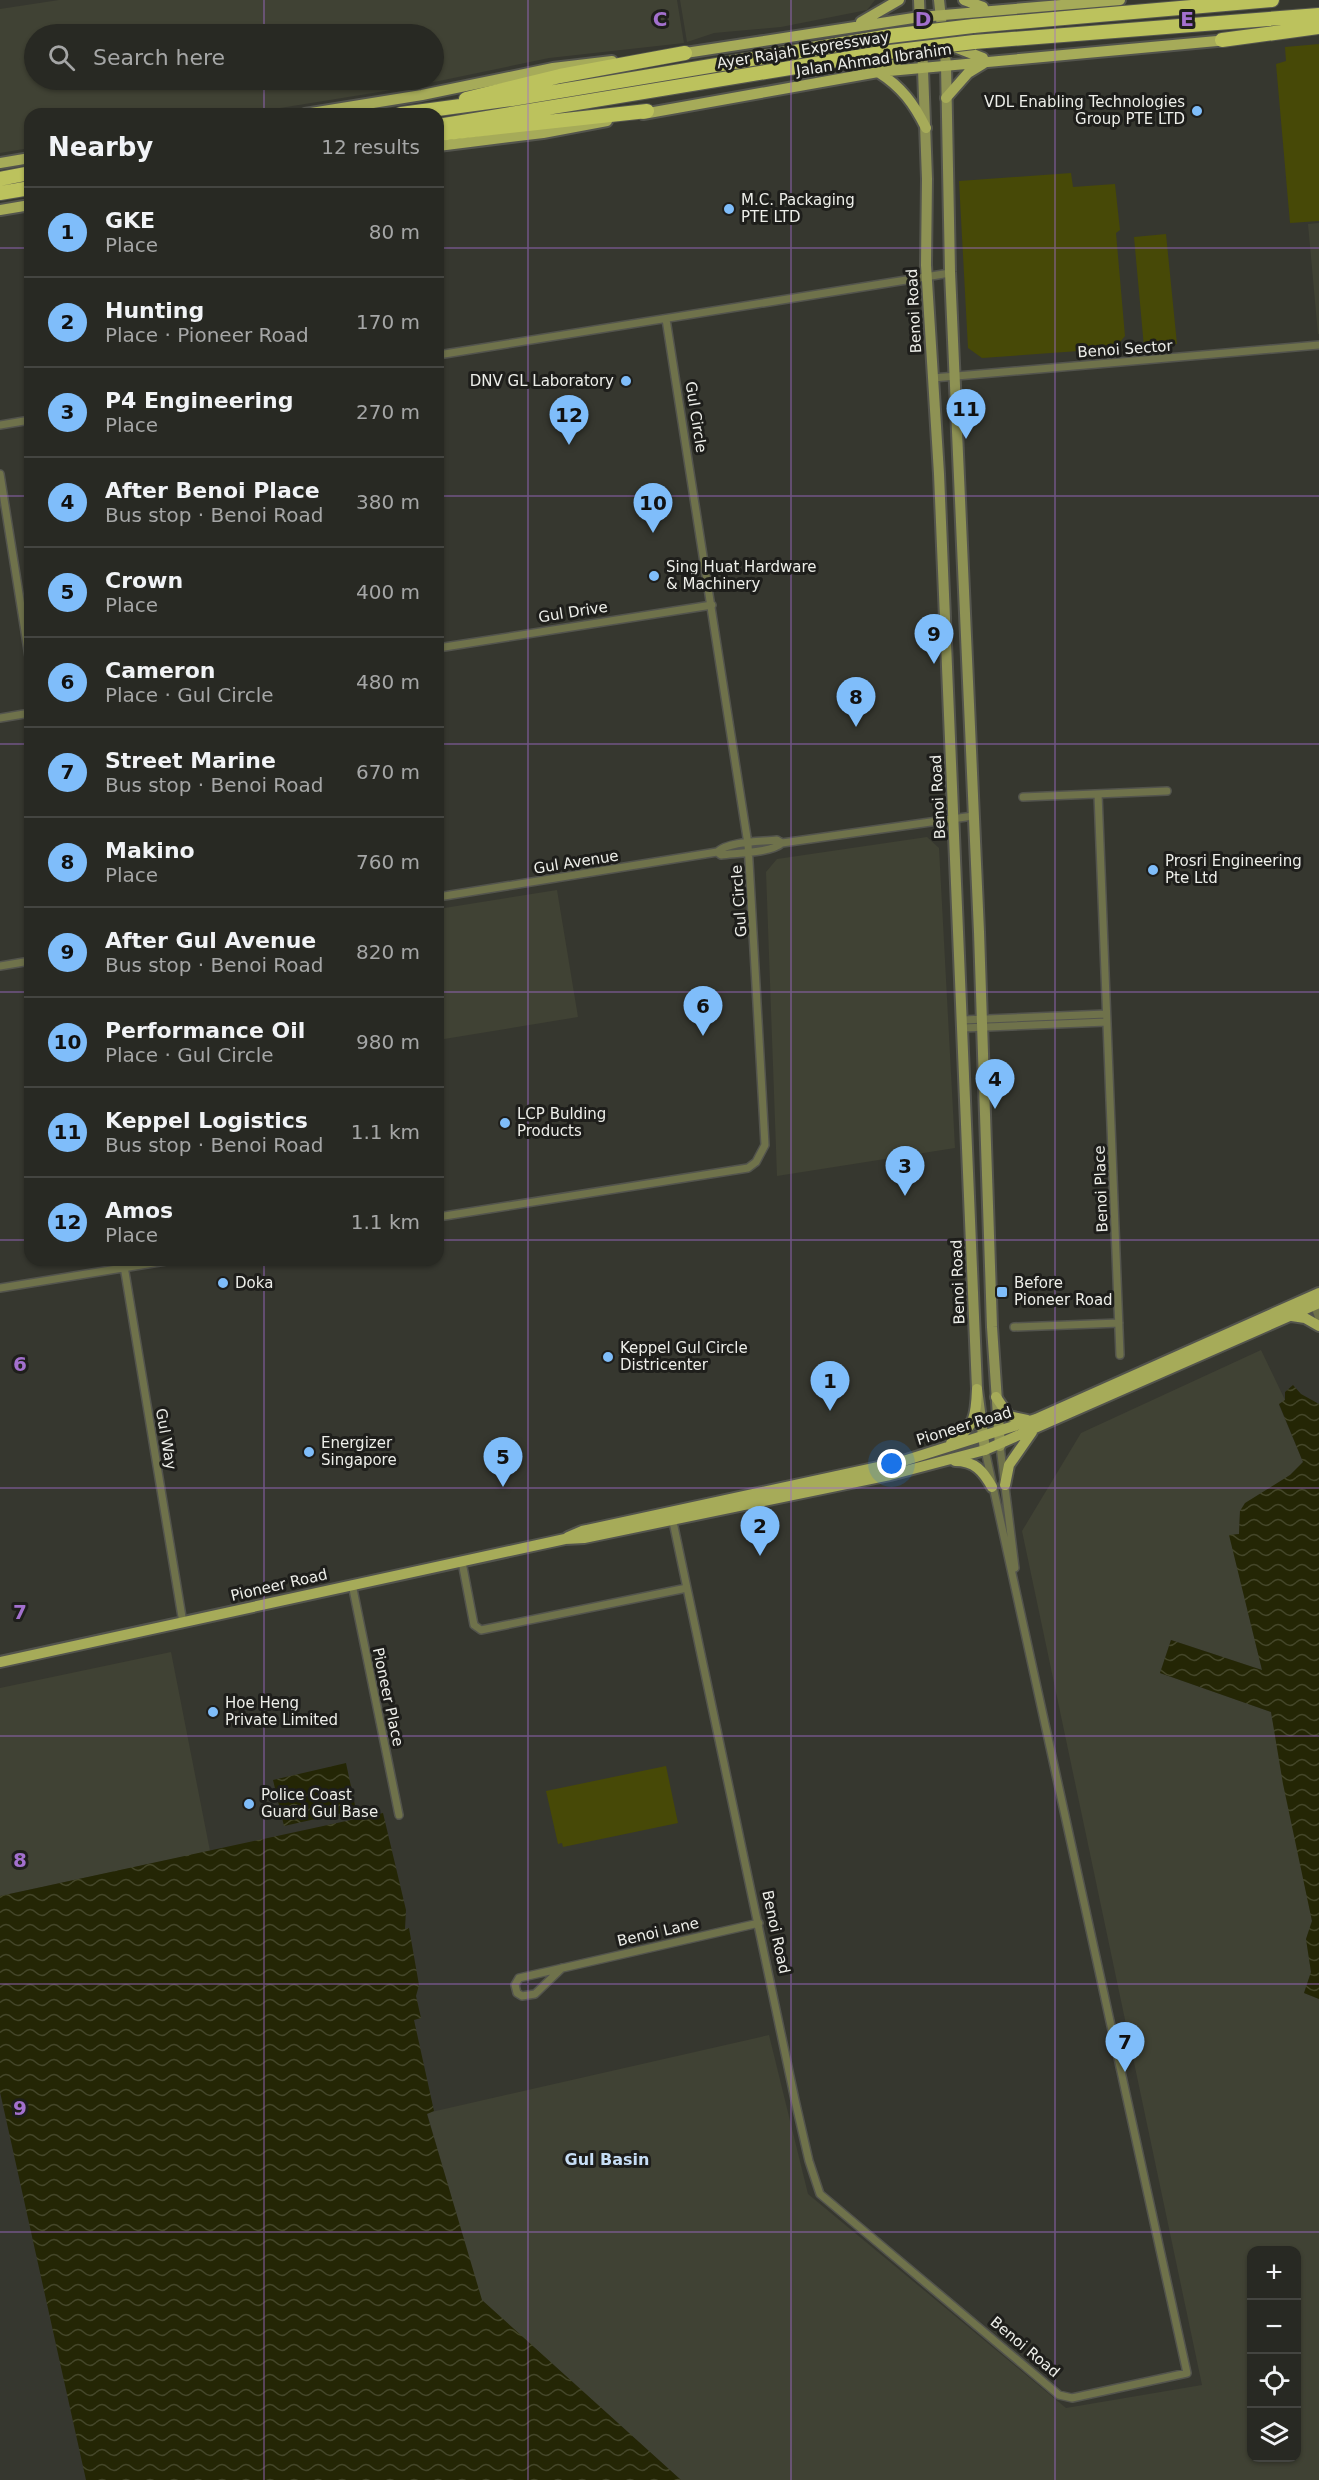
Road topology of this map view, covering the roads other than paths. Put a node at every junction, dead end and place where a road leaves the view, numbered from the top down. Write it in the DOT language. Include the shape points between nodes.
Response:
graph roads {
  1 [pos="899,0"];
  2 [pos="919,0"];
  3 [pos="939,0"];
  4 [pos="964,0"];
  5 [pos="1120,0"];
  6 [pos="1272,0"];
  7 [pos="994,10"];
  8 [pos="977,12"];
  9 [pos="1319,15"];
  10 [pos="850,27"];
  11 [pos="1319,27"];
  12 [pos="1319,33"];
  13 [pos="933,34"];
  14 [pos="1222,40"];
  15 [pos="685,53"];
  16 [pos="989,60"];
  17 [pos="946,65"];
  18 [pos="924,67"];
  19 [pos="878,72"];
  20 [pos="946,98"];
  21 [pos="342,108"];
  22 [pos="441,108"];
  23 [pos="647,111"];
  24 [pos="444,125"];
  25 [pos="926,128"];
  26 [pos="444,133"];
  27 [pos="444,145"];
  28 [pos="24,159"];
  29 [pos="0,163"];
  30 [pos="24,174"];
  31 [pos="0,178"];
  32 [pos="24,189"];
  33 [pos="0,192"];
  34 [pos="24,206"];
  35 [pos="0,210"];
  36 [pos="950,273"];
  37 [pos="927,277"];
  38 [pos="666,319"];
  39 [pos="1319,345"];
  40 [pos="444,354"];
  41 [pos="954,376"];
  42 [pos="933,378"];
  43 [pos="24,421"];
  44 [pos="0,425"];
  45 [pos="0,474"];
  46 [pos="712,605"];
  47 [pos="24,625"];
  48 [pos="444,647"];
  49 [pos="24,714"];
  50 [pos="0,718"];
  51 [pos="1167,791"];
  52 [pos="1098,794"];
  53 [pos="1023,797"];
  54 [pos="973,816"];
  55 [pos="954,818"];
  56 [pos="749,848"];
  57 [pos="444,896"];
  58 [pos="24,962"];
  59 [pos="0,966"];
  60 [pos="1106,1014"];
  61 [pos="1106,1022"];
  62 [pos="982,1023"];
  63 [pos="962,1024"];
  64 [pos="444,1216"];
  65 [pos="114,1266"];
  66 [pos="124,1266"];
  67 [pos="0,1288"];
  68 [pos="1316,1300"];
  69 [pos="1291,1316"];
  70 [pos="1319,1318"];
  71 [pos="1269,1320"];
  72 [pos="1119,1323"];
  73 [pos="1319,1326"];
  74 [pos="1014,1327"];
  75 [pos="1249,1329"];
  76 [pos="1120,1354"];
  77 [pos="977,1389"];
  78 [pos="996,1397"];
  79 [pos="1036,1419"];
  80 [pos="1032,1431"];
  81 [pos="999,1432"];
  82 [pos="982,1437"];
  83 [pos="1000,1446"];
  84 [pos="943,1448"];
  85 [pos="985,1450"];
  86 [pos="946,1461"];
  87 [pos="1005,1485"];
  88 [pos="992,1487"];
  89 [pos="671,1516"];
  90 [pos="462,1562"];
  91 [pos="352,1584"];
  92 [pos="687,1588"];
  93 [pos="1017,1588"];
  94 [pos="183,1623"];
  95 [pos="0,1662"];
  96 [pos="399,1815"];
  97 [pos="759,1923"];
  98 [pos="562,1968"];
  1 -- 10 [label="main road"];
  2 -- 13 [label="main road, Benoi Road"];
  3 -- 13 [label="main road, Benoi Road"];
  4 -- 7 [label="main road"];
  5 -- 7 [label="main road"];
  6 -- 22 [label="highway, Ayer Rajah Expressway, bridge" via="890,36"];
  7 -- 8 [label="main road"];
  8 -- 13 [label="main road"];
  8 -- 13 [label="main road"];
  9 -- 24 [label="highway, Ayer Rajah Expressway, bridge" via="881,53"];
  10 -- 13 [label="main road" via="891,21"];
  10 -- 15 [label="main road"];
  11 -- 14 [label="highway"];
  12 -- 14 [label="main road, Jalan Ahmad Ibrahim"];
  13 -- 16 [label="main road"];
  13 -- 17 [label="main road, Benoi Road"];
  13 -- 18 [label="main road, Benoi Road"];
  13 -- 19 [label="main road"];
  14 -- 16 [label="main road, Jalan Ahmad Ibrahim"];
  15 -- 21 [label="main road" via="553,68"];
  15 -- 22 [label="highway" via="550,78"];
  16 -- 17 [label="main road, Jalan Ahmad Ibrahim"];
  16 -- 20 [label="main road" via="968,73"];
  17 -- 18 [label="main road, Jalan Ahmad Ibrahim"];
  17 -- 20 [label="main road, Benoi Road"];
  18 -- 19 [label="main road, Jalan Ahmad Ibrahim"];
  18 -- 25 [label="main road, Benoi Road"];
  19 -- 23 [label="main road, Jalan Ahmad Ibrahim"];
  19 -- 25 [label="main road" via="902,90"];
  20 -- 36 [label="main road, Benoi Road"];
  23 -- 26 [label="highway"];
  23 -- 27 [label="main road, Jalan Ahmad Ibrahim" via="543,133"];
  25 -- 37 [label="main road, Benoi Road"];
  28 -- 29 [label="main road"];
  30 -- 31 [label="highway"];
  32 -- 33 [label="highway"];
  34 -- 35 [label="main road"];
  36 -- 37 [label="street"];
  36 -- 41 [label="main road, Benoi Road"];
  37 -- 38 [label="street"];
  37 -- 42 [label="main road, Benoi Road"];
  38 -- 40 [label="street"];
  38 -- 46 [label="street, Gul Circle"];
  39 -- 41 [label="street, Benoi Sector"];
  41 -- 42 [label="street, Benoi Sector"];
  41 -- 54 [label="main road, Benoi Road"];
  42 -- 55 [label="main road, Benoi Road"];
  43 -- 44 [label="street"];
  45 -- 47 [label="street"];
  46 -- 48 [label="street, Gul Drive"];
  46 -- 56 [label="street, Gul Circle"];
  49 -- 50 [label="street"];
  51 -- 52 [label="street"];
  52 -- 53 [label="street"];
  52 -- 60 [label="street, Benoi Place"];
  54 -- 55 [label="street, Gul Avenue"];
  54 -- 62 [label="main road, Benoi Road"];
  55 -- 56 [label="street, Gul Avenue" via="782,843 777,840"];
  55 -- 63 [label="main road, Benoi Road"];
  56 -- 57 [label="street, Gul Avenue" via="721,849"];
  56 -- 64 [label="street, Gul Circle" via="765,1145 756,1162 748,1167"];
  58 -- 59 [label="street"];
  60 -- 61 [label="street, Benoi Place"];
  60 -- 62 [label="street"];
  61 -- 62 [label="street"];
  61 -- 72 [label="street, Benoi Place"];
  62 -- 63 [label="street"];
  62 -- 78 [label="main road, Benoi Road"];
  63 -- 77 [label="main road, Benoi Road"];
  65 -- 67 [label="street"];
  66 -- 94 [label="street, Gul Way"];
  68 -- 69 [label="main road, Pioneer Road"];
  68 -- 70 [label="street"];
  68 -- 71 [label="main road, Pioneer Road"];
  69 -- 71 [label="main road, Pioneer Road"];
  69 -- 73 [label="main road" via="1304,1317"];
  71 -- 75 [label="main road, Pioneer Road"];
  72 -- 74 [label="street"];
  72 -- 76 [label="street, Benoi Place"];
  75 -- 79 [label="main road, Pioneer Road"];
  75 -- 80 [label="main road, Pioneer Road"];
  77 -- 82 [label="main road, Benoi Road"];
  77 -- 84 [label="main road" via="972,1424"];
  78 -- 79 [label="main road" via="1009,1416"];
  78 -- 81 [label="main road, Benoi Road"];
  79 -- 81 [label="main road, Pioneer Road"];
  80 -- 83 [label="main road, Pioneer Road"];
  80 -- 87 [label="main road" via="1009,1465"];
  81 -- 82 [label="main road, Pioneer Road"];
  81 -- 83 [label="main road, Benoi Road"];
  82 -- 84 [label="main road, Pioneer Road"];
  82 -- 85 [label="main road, Benoi Road"];
  83 -- 85 [label="main road, Pioneer Road"];
  83 -- 87 [label="street, Benoi Road"];
  84 -- 89 [label="main road, Pioneer Road" via="897,1463"];
  85 -- 86 [label="main road, Pioneer Road"];
  85 -- 88 [label="street, Benoi Road"];
  86 -- 88 [label="main road" via="976,1466"];
  86 -- 89 [label="main road, Pioneer Road"];
  87 -- 93 [label="street, Benoi Road"];
  88 -- 93 [label="street, Benoi Road"];
  89 -- 90 [label="main road, Pioneer Road" via="582,1531 565,1539"];
  89 -- 92 [label="street, Benoi Road"];
  90 -- 91 [label="main road, Pioneer Road"];
  90 -- 92 [label="street" via="474,1625 479,1630"];
  91 -- 94 [label="main road, Pioneer Road"];
  91 -- 96 [label="street, Pioneer Place"];
  92 -- 97 [label="street, Benoi Road"];
  93 -- 97 [label="street, Benoi Road" via="1187,2373 1062,2397 820,2194 809,2161"];
  94 -- 95 [label="main road, Pioneer Road"];
  97 -- 98 [label="street, Benoi Lane"];
  98 -- 98 [label="street, Benoi Lane" via="535,1994 517,1993 515,1985 519,1978"];
}
